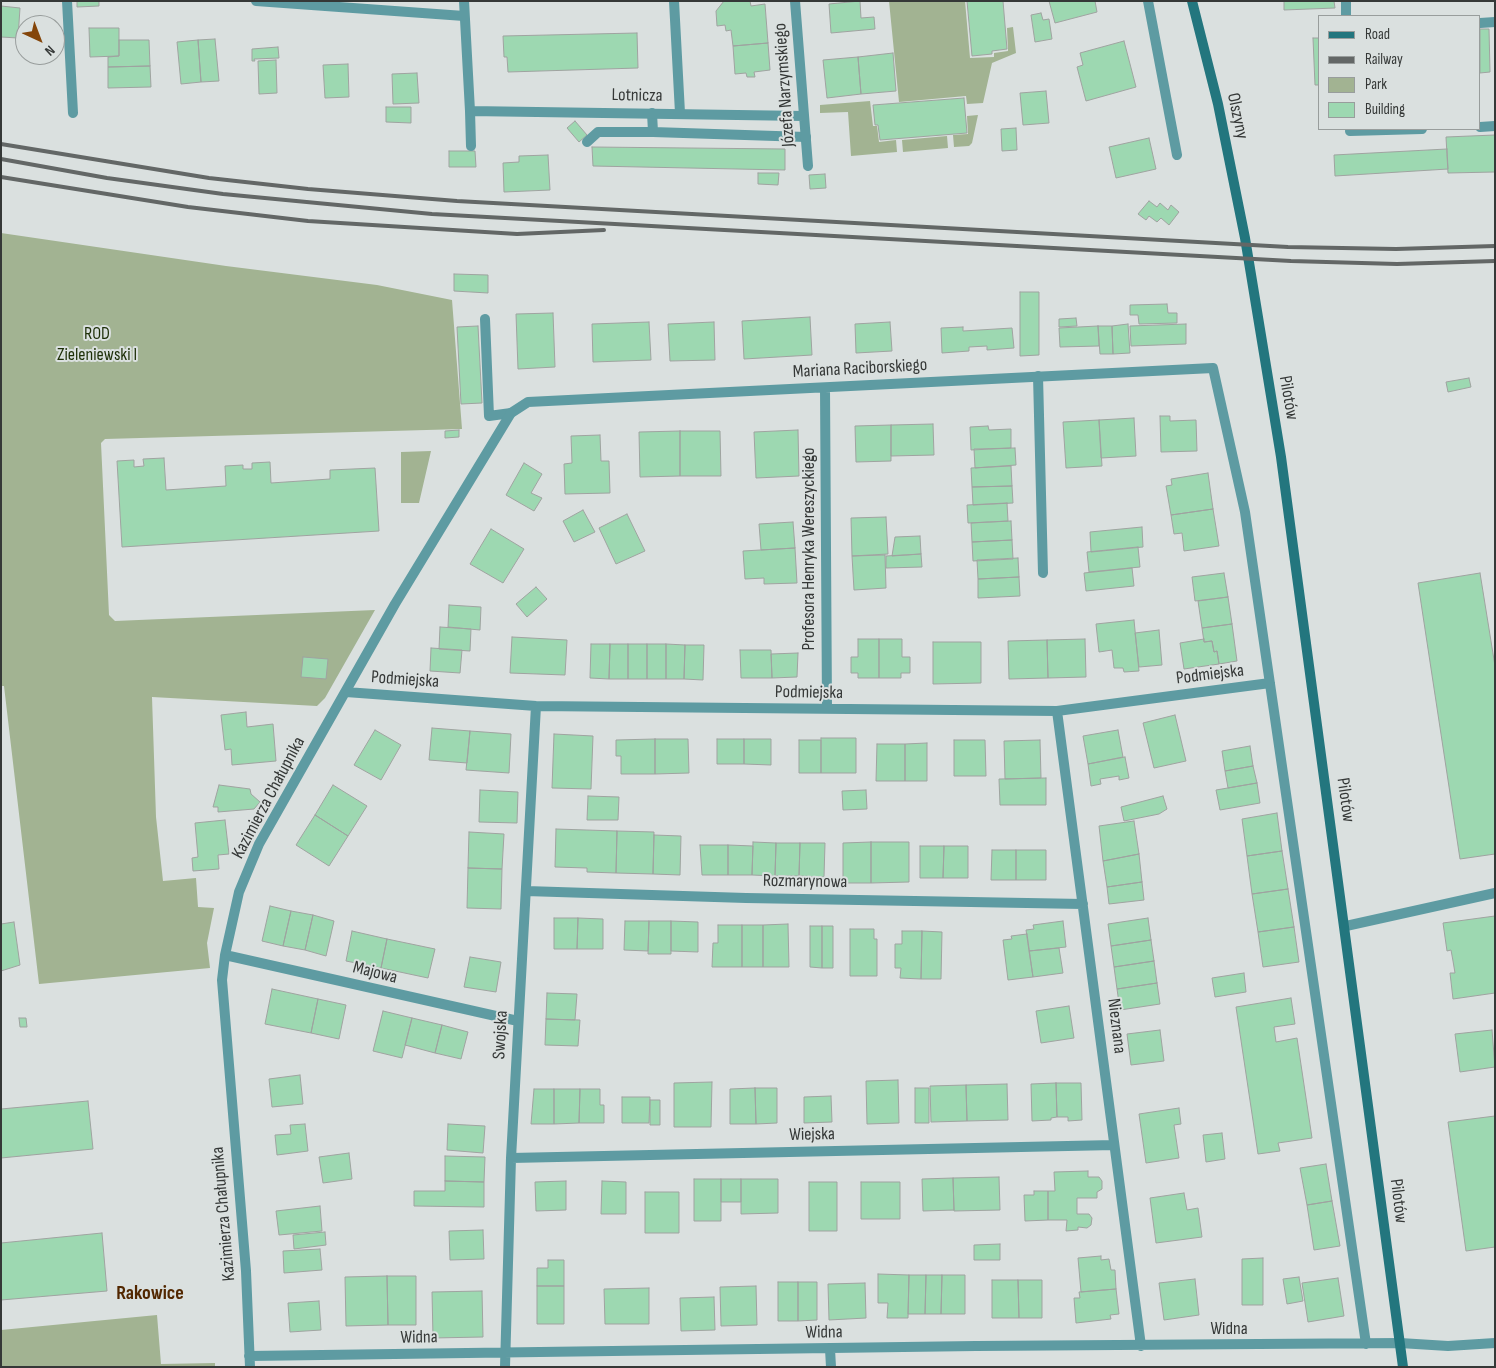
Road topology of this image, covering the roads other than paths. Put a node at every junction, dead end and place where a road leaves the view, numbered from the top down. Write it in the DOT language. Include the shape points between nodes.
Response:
graph roads {
  1 [pos="67,1"];
  2 [pos="256,1"];
  3 [pos="464,1"];
  4 [pos="674,1"];
  5 [pos="795,1"];
  6 [pos="1148,1"];
  7 [pos="1192,1"];
  8 [pos="1346,1"];
  9 [pos="1346,15"];
  10 [pos="464,16"];
  11 [pos="1495,22"];
  12 [pos="1481,23"];
  13 [pos="470,111"];
  14 [pos="73,113"];
  15 [pos="652,113"];
  16 [pos="680,113"];
  17 [pos="804,116"];
  18 [pos="1495,126"];
  19 [pos="1481,127"];
  20 [pos="1386,130"];
  21 [pos="1350,131"];
  22 [pos="652,132"];
  23 [pos="806,137"];
  24 [pos="587,142"];
  25 [pos="471,146"];
  26 [pos="1177,155"];
  27 [pos="808,166"];
  28 [pos="1245,238"];
  29 [pos="485,319"];
  30 [pos="1038,376"];
  31 [pos="825,388"];
  32 [pos="511,412"];
  33 [pos="1044,573"];
  34 [pos="1270,683"];
  35 [pos="346,692"];
  36 [pos="536,706"];
  37 [pos="827,709"];
  38 [pos="1057,711"];
  39 [pos="526,890"];
  40 [pos="1495,893"];
  41 [pos="1083,904"];
  42 [pos="1346,926"];
  43 [pos="225,955"];
  44 [pos="518,1021"];
  45 [pos="1114,1145"];
  46 [pos="511,1158"];
  47 [pos="1495,1342"];
  48 [pos="1400,1343"];
  49 [pos="1366,1344"];
  50 [pos="1141,1346"];
  51 [pos="830,1349"];
  52 [pos="504,1354"];
  53 [pos="249,1356"];
  54 [pos="250,1367"];
  55 [pos="505,1367"];
  56 [pos="831,1367"];
  57 [pos="1403,1367"];
  1 -- 14 [label="street"];
  2 -- 10 [label="street"];
  3 -- 10 [label="street"];
  4 -- 16 [label="street"];
  5 -- 17 [label="street, Józefa Narzymskiego"];
  6 -- 26 [label="street"];
  7 -- 28 [label="street, Olszyny" via="1216,96"];
  8 -- 9 [label="street"];
  10 -- 13 [label="street"];
  11 -- 12 [label="street"];
  13 -- 15 [label="street, Lotnicza"];
  13 -- 25 [label="street"];
  15 -- 16 [label="street, Lotnicza"];
  15 -- 22 [label="street"];
  16 -- 17 [label="street, Lotnicza"];
  17 -- 23 [label="street, Józefa Narzymskiego"];
  18 -- 19 [label="street"];
  20 -- 21 [label="street"];
  22 -- 23 [label="street"];
  22 -- 24 [label="street" via="598,132"];
  23 -- 27 [label="street, Józefa Narzymskiego"];
  28 -- 42 [label="street, Pilotów" via="1281,457"];
  29 -- 32 [label="street" via="489,416"];
  30 -- 31 [label="street, Mariana Raciborskiego"];
  30 -- 33 [label="street"];
  30 -- 34 [label="street, Mariana Raciborskiego" via="1213,368 1245,512"];
  31 -- 32 [label="street, Mariana Raciborskiego" via="528,402"];
  31 -- 37 [label="street, Profesora Henryka Wereszyckiego"];
  32 -- 35 [label="street, Kazimierza Chałupnika"];
  34 -- 38 [label="street, Podmiejska"];
  34 -- 49 [label="street"];
  35 -- 36 [label="street, Podmiejska"];
  35 -- 43 [label="street, Kazimierza Chałupnika" via="259,844 239,892"];
  36 -- 37 [label="street, Podmiejska"];
  36 -- 39 [label="street, Swojska"];
  37 -- 38 [label="street, Podmiejska"];
  38 -- 41 [label="street, Nieznana"];
  39 -- 41 [label="street, Rozmarynowa"];
  39 -- 44 [label="street, Swojska"];
  40 -- 42 [label="street"];
  41 -- 45 [label="street, Nieznana"];
  42 -- 48 [label="street, Pilotów"];
  43 -- 44 [label="street, Majowa"];
  43 -- 53 [label="street, Kazimierza Chałupnika" via="222,980 246,1271"];
  44 -- 46 [label="street, Swojska"];
  45 -- 46 [label="street, Wiejska"];
  45 -- 50 [label="street, Nieznana"];
  46 -- 52 [label="street, Swojska"];
  47 -- 48 [label="street, Widna" via="1448,1346"];
  48 -- 49 [label="street, Widna"];
  48 -- 57 [label="street, Pilotów"];
  49 -- 50 [label="street, Widna"];
  50 -- 51 [label="street, Widna"];
  51 -- 52 [label="street, Widna"];
  51 -- 56 [label="street"];
  52 -- 53 [label="street, Widna"];
  52 -- 55 [label="street, Swojska"];
  53 -- 54 [label="street, Kazimierza Chałupnika"];
}
